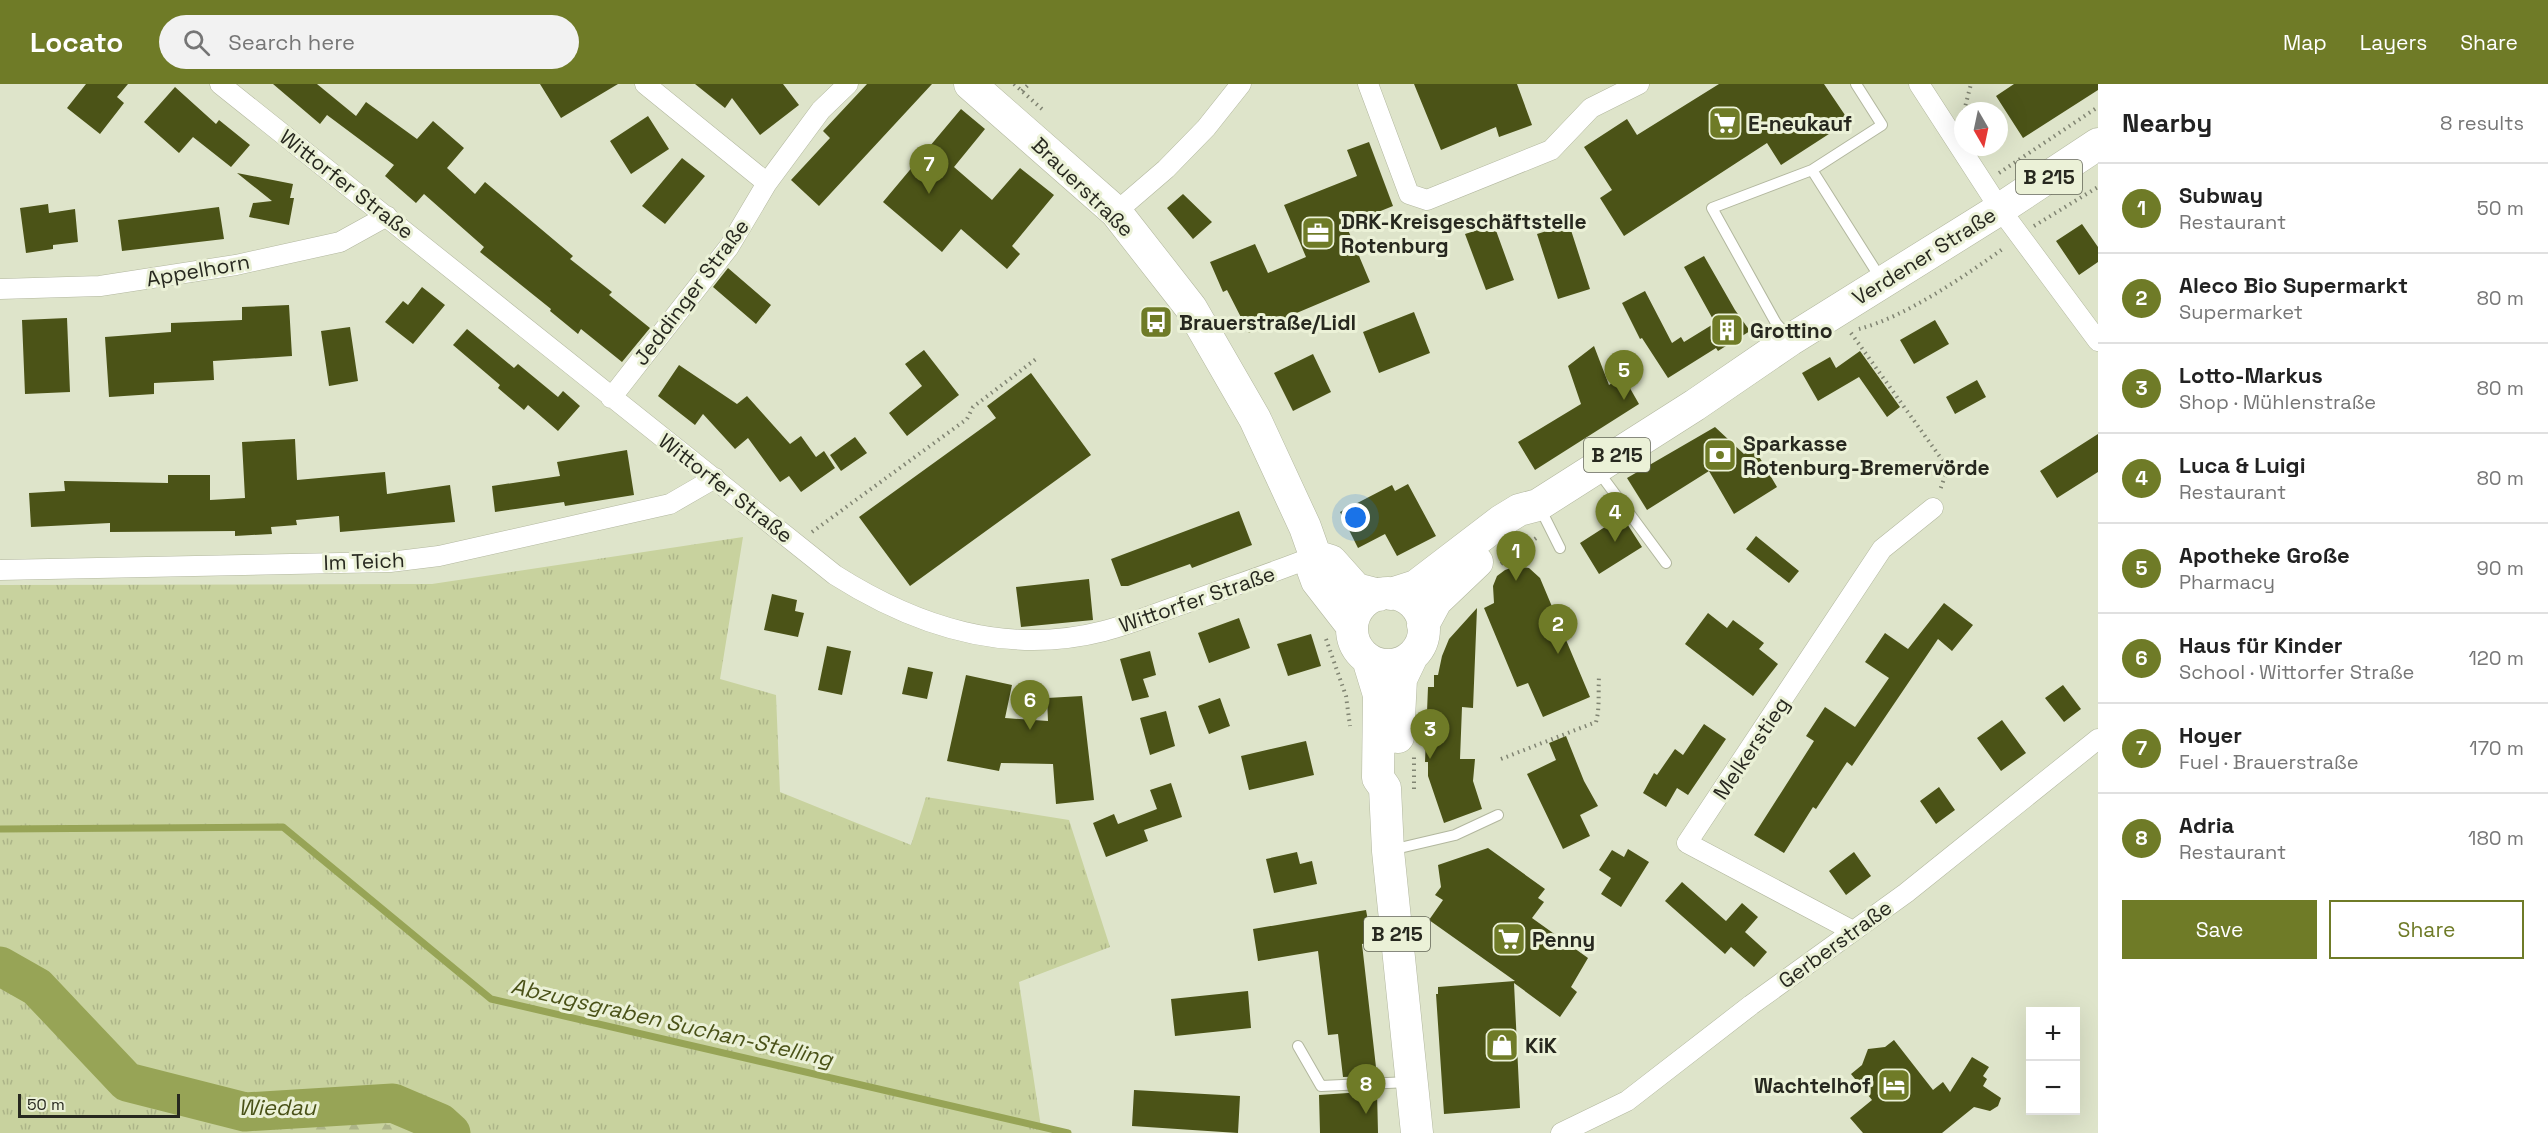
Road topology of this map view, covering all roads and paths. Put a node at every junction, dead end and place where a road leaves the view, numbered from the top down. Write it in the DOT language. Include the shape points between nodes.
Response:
graph roads {
  1 [pos="220,84"];
  2 [pos="645,84"];
  3 [pos="848,84"];
  4 [pos="970,84"];
  5 [pos="1029,84"];
  6 [pos="1241,84"];
  7 [pos="1368,84"];
  8 [pos="1639,84"];
  9 [pos="1856,84"];
  10 [pos="1919,84"];
  11 [pos="1971,84"];
  12 [pos="1022,91"];
  13 [pos="1966,102"];
  14 [pos="2098,144"];
  15 [pos="1812,170"];
  16 [pos="767,183"];
  17 [pos="2098,187"];
  18 [pos="2000,209"];
  19 [pos="1116,212"];
  20 [pos="387,216"];
  21 [pos="2020,236"];
  22 [pos="1882,281"];
  23 [pos="0,289"];
  24 [pos="1790,340"];
  25 [pos="2098,341"];
  26 [pos="1036,359"];
  27 [pos="611,398"];
  28 [pos="1596,468"];
  29 [pos="715,478"];
  30 [pos="1538,505"];
  31 [pos="1933,508"];
  32 [pos="796,544"];
  33 [pos="1560,548"];
  34 [pos="1315,555"];
  35 [pos="1666,564"];
  36 [pos="0,570"];
  37 [pos="1385,594"];
  38 [pos="1423,625"];
  39 [pos="1352,626"];
  40 [pos="1412,656"];
  41 [pos="1368,659"];
  42 [pos="1599,677"];
  43 [pos="2098,739"];
  44 [pos="1414,751"];
  45 [pos="1501,759"];
  46 [pos="1384,788"];
  47 [pos="1414,799"];
  48 [pos="1498,815"];
  49 [pos="1388,851"];
  50 [pos="1854,931"];
  51 [pos="1298,1046"];
  52 [pos="1412,1082"];
  53 [pos="1417,1133"];
  54 [pos="1561,1133"];
  1 -- 20 [label="street, Wittorfer Straße"];
  2 -- 16 [label="street"];
  3 -- 16 [label="street, Jeddinger Straße" via="821,110"];
  4 -- 19 [label="main road, Brauerstraße"];
  5 -- 12 [label="path"];
  6 -- 19 [label="street" via="1190,144"];
  7 -- 8 [label="street" via="1409,194 1428,200 1551,150 1591,108"];
  9 -- 15 [label="lane" via="1882,125"];
  10 -- 18 [label="street"];
  11 -- 13 [label="path"];
  14 -- 18 [label="main road, Verdener Straße / B 215"];
  15 -- 22 [label="lane"];
  15 -- 24 [label="lane" via="1712,208 1776,323"];
  16 -- 27 [label="street, Jeddinger Straße" via="729,247"];
  17 -- 21 [label="path"];
  18 -- 21 [label="street"];
  18 -- 22 [label="main road, Verdener Straße / B 215"];
  19 -- 34 [label="main road, Brauerstraße" via="1191,308 1255,419"];
  20 -- 23 [label="street, Appelhorn" via="340,242 236,265 100,286"];
  20 -- 27 [label="street, Wittorfer Straße"];
  21 -- 25 [label="street"];
  21 -- 31 [label="path" via="1917,303 1877,324 1850,331 1948,468"];
  22 -- 24 [label="main road, Verdener Straße / B 215"];
  24 -- 28 [label="main road, Verdener Straße / B 215"];
  26 -- 32 [label="path" via="973,407 967,419"];
  27 -- 29 [label="street, Wittorfer Straße"];
  28 -- 30 [label="main road, Verdener Straße / B 215"];
  28 -- 35 [label="lane"];
  29 -- 32 [label="street, Wittorfer Straße"];
  29 -- 36 [label="street, Im Teich" via="670,504 440,556 390,561"];
  30 -- 33 [label="lane"];
  30 -- 37 [label="main road, Verdener Straße / B 215" via="1519,510 1502,521 1420,584"];
  30 -- 38 [label="main road, Verdener Straße / B 215" via="1529,521 1439,597"];
  31 -- 50 [label="street, Melkerstieg" via="1882,549 1687,843"];
  32 -- 34 [label="street, Wittorfer Straße" via="876,601 915,618 984,636 1021,640 1060,639 1105,631"];
  34 -- 37 [label="main road" via="1331,561 1356,589"];
  34 -- 39 [label="main road, Brauerstraße" via="1313,570 1317,581"];
  37 -- 38 [label="main road" via="1400,595 1413,604"];
  37 -- 39 [label="main road" via="1360,606"];
  38 -- 40 [label="main road" via="1421,644"];
  39 -- 41 [label="main road" via="1355,645"];
  40 -- 41 [label="main road" via="1389,665"];
  40 -- 46 [label="main road, B 215" via="1402,674 1392,780"];
  41 -- 46 [label="main road, B 215" via="1379,695 1378,778"];
  42 -- 45 [label="path" via="1596,722"];
  43 -- 50 [label="street, Gerberstraße"];
  44 -- 47 [label="path"];
  46 -- 49 [label="main road, B 215"];
  48 -- 49 [label="lane" via="1455,835"];
  49 -- 52 [label="main road, B 215"];
  50 -- 54 [label="street, Gerberstraße" via="1627,1101"];
  51 -- 52 [label="lane" via="1321,1086"];
  52 -- 53 [label="main road, B 215"];
}
